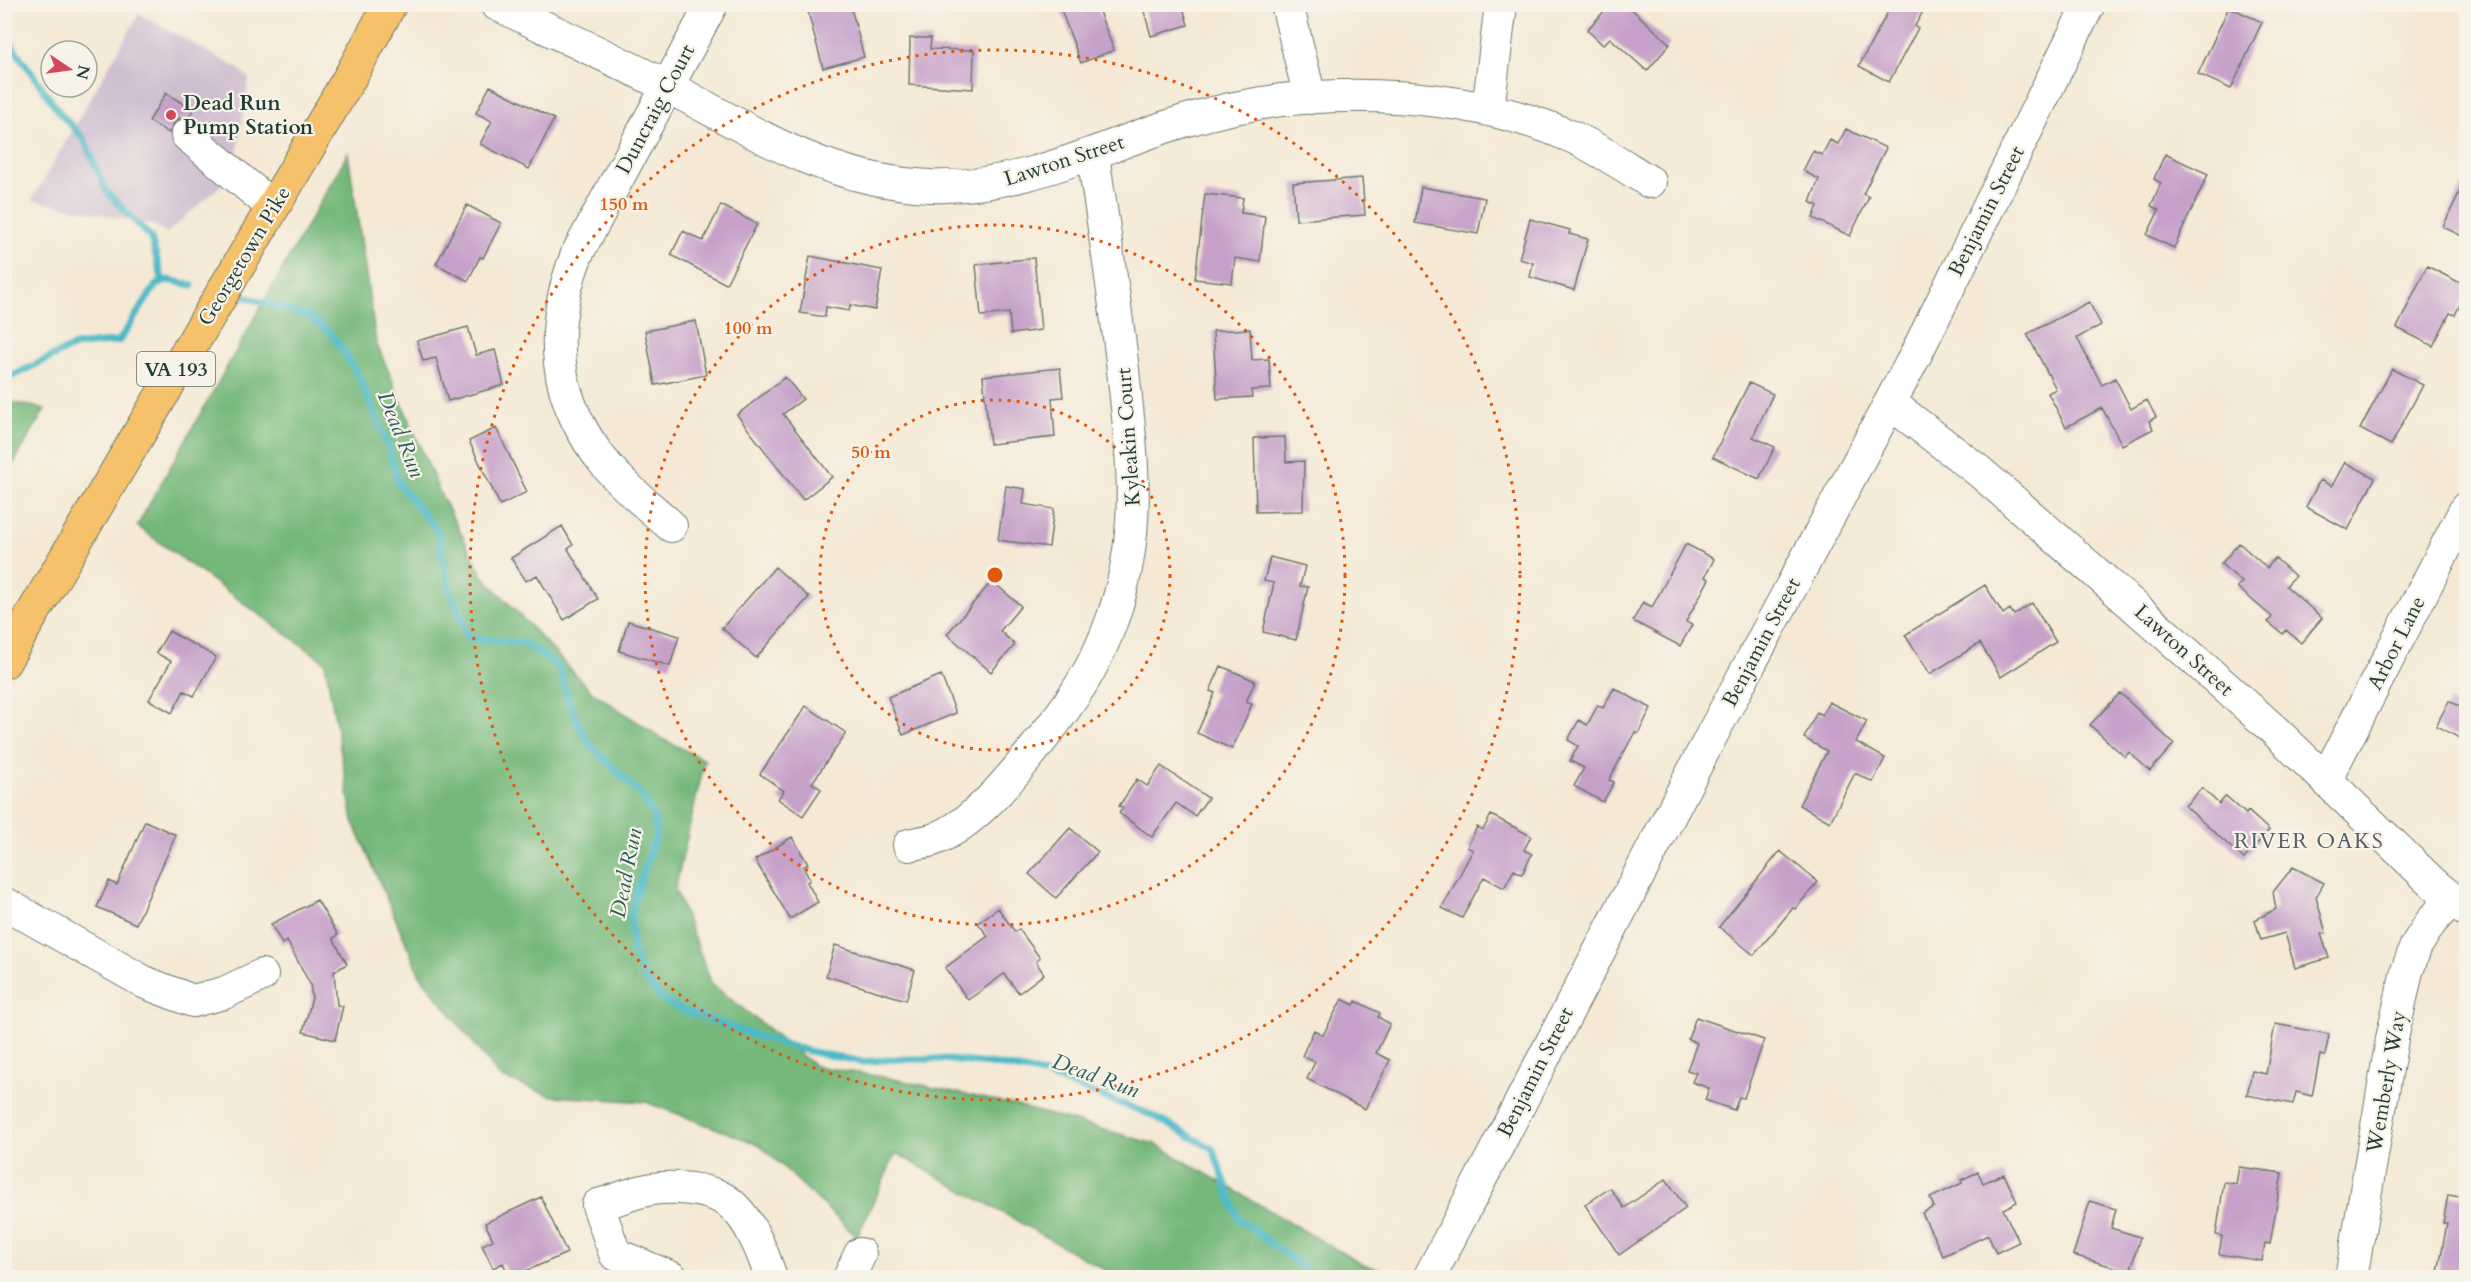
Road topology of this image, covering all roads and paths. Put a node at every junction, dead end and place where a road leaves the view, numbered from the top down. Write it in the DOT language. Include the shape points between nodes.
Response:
graph roads {
  1 [pos="390,4"];
  2 [pos="712,4"];
  3 [pos="1287,4"];
  4 [pos="1501,4"];
  5 [pos="2089,4"];
  6 [pos="502,6"];
  7 [pos="668,86"];
  8 [pos="1310,98"];
  9 [pos="1488,110"];
  10 [pos="187,135"];
  11 [pos="1093,155"];
  12 [pos="1650,182"];
  13 [pos="273,207"];
  14 [pos="1890,403"];
  15 [pos="2466,508"];
  16 [pos="670,526"];
  17 [pos="4,662"];
  18 [pos="2326,779"];
  19 [pos="909,845"];
  20 [pos="4,903"];
  21 [pos="2459,904"];
  22 [pos="262,975"];
  23 [pos="672,1278"];
  24 [pos="771,1278"];
  25 [pos="1429,1278"];
  26 [pos="2351,1278"];
  1 -- 13 [label="main road, Georgetown Pike / VA 193"];
  2 -- 7 [label="street, Duncraig Court"];
  3 -- 8 [label="street"];
  4 -- 9 [label="street"];
  5 -- 14 [label="street, Benjamin Street"];
  6 -- 7 [label="street, Lawton Street"];
  7 -- 11 [label="street, Lawton Street" via="801,157 883,181 931,186 979,184 1024,177"];
  7 -- 16 [label="street, Duncraig Court" via="577,254 559,315 558,349 562,380 588,441 608,467"];
  8 -- 9 [label="street, Lawton Street" via="1435,101"];
  8 -- 11 [label="street, Lawton Street" via="1250,105 1186,120"];
  9 -- 12 [label="street, Lawton Street" via="1570,136"];
  10 -- 13 [label="street"];
  11 -- 19 [label="street, Kyleakin Court" via="1119,327 1134,465 1132,533 1125,575 1095,661 1065,711 981,808 961,825"];
  13 -- 17 [label="main road, Georgetown Pike / VA 193"];
  14 -- 18 [label="street, Lawton Street" via="1989,480"];
  14 -- 25 [label="street, Benjamin Street" via="1704,749"];
  15 -- 18 [label="street, Arbor Lane"];
  18 -- 21 [label="street, Lawton Street"];
  20 -- 22 [label="street" via="146,983 193,1001 224,993"];
  21 -- 26 [label="street, Wemberly Way" via="2431,922 2407,971"];
  23 -- 24 [label="street" via="615,1254 598,1205 678,1186 725,1199 758,1242"];
}
